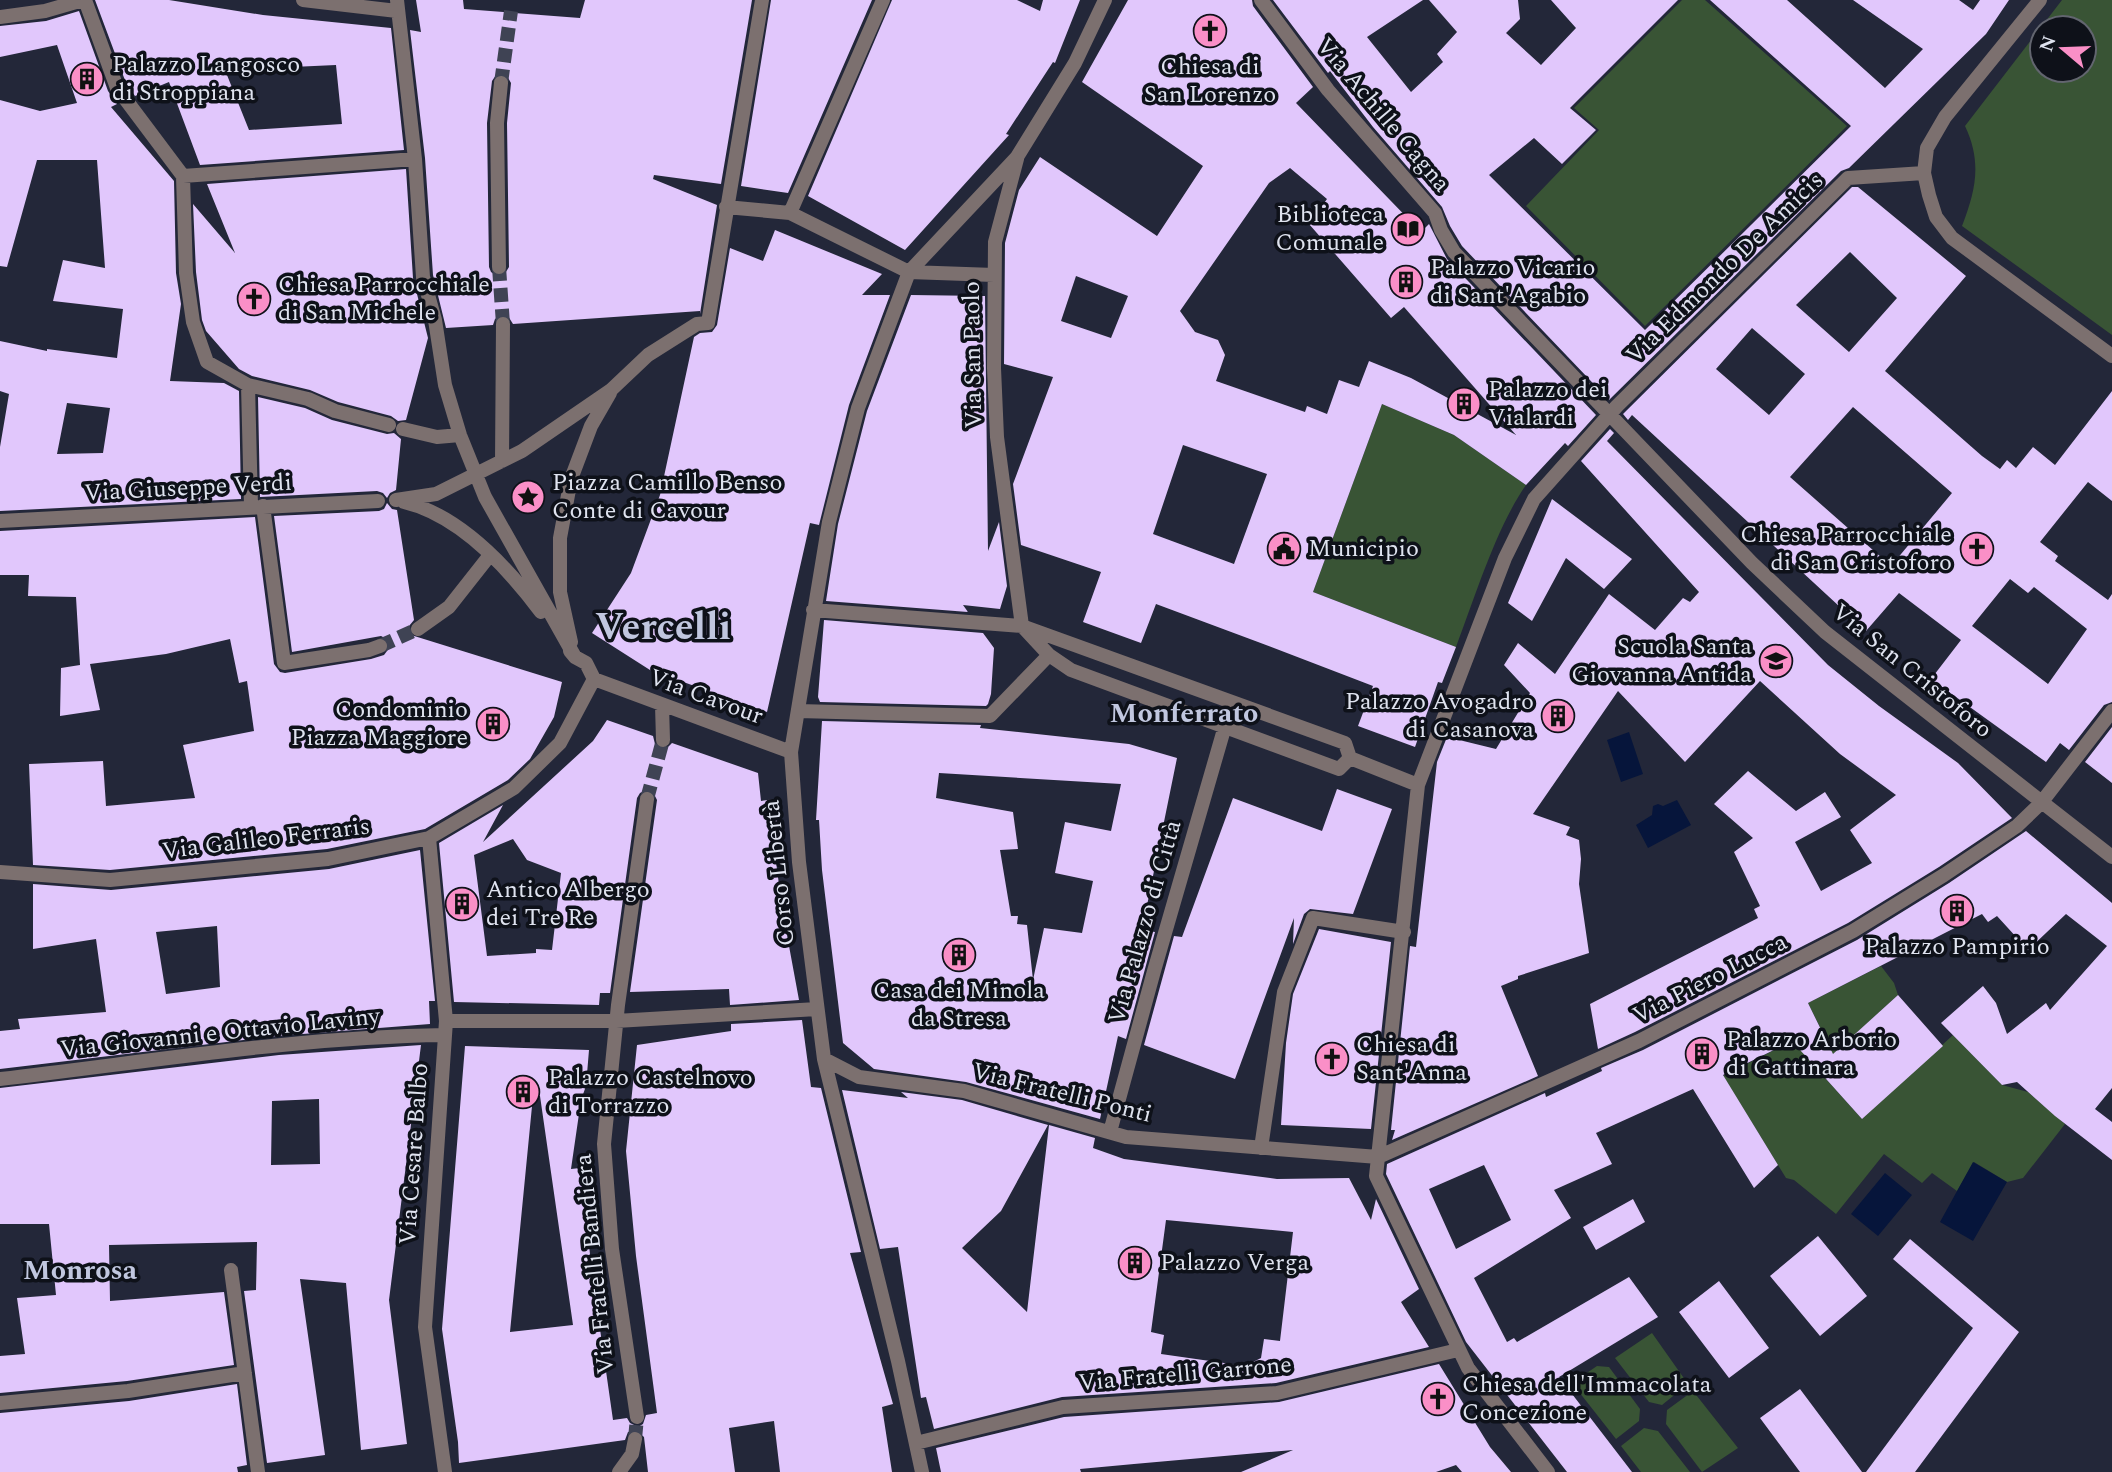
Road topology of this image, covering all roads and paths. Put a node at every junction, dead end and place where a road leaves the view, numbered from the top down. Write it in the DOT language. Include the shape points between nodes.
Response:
graph roads {
  1 [pos="84,0"];
  2 [pos="303,0"];
  3 [pos="762,0"];
  4 [pos="883,0"];
  5 [pos="1105,0"];
  6 [pos="1261,0"];
  7 [pos="2040,0"];
  8 [pos="397,5"];
  9 [pos="0,17"];
  10 [pos="501,83"];
  11 [pos="1017,157"];
  12 [pos="415,159"];
  13 [pos="1924,173"];
  14 [pos="183,176"];
  15 [pos="726,207"];
  16 [pos="790,213"];
  17 [pos="499,267"];
  18 [pos="909,272"];
  19 [pos="994,275"];
  20 [pos="503,324"];
  21 [pos="2112,356"];
  22 [pos="248,385"];
  23 [pos="611,390"];
  24 [pos="1609,413"];
  25 [pos="460,435"];
  26 [pos="502,461"];
  27 [pos="475,474"];
  28 [pos="378,501"];
  29 [pos="257,506"];
  30 [pos="0,521"];
  31 [pos="490,555"];
  32 [pos="813,610"];
  33 [pos="1022,626"];
  34 [pos="418,629"];
  35 [pos="380,646"];
  36 [pos="1049,655"];
  37 [pos="575,657"];
  38 [pos="594,679"];
  39 [pos="662,705"];
  40 [pos="798,711"];
  41 [pos="2112,711"];
  42 [pos="1226,726"];
  43 [pos="663,740"];
  44 [pos="791,752"];
  45 [pos="1350,758"];
  46 [pos="1418,785"];
  47 [pos="647,799"];
  48 [pos="2042,803"];
  49 [pos="429,838"];
  50 [pos="2112,857"];
  51 [pos="0,872"];
  52 [pos="1404,932"];
  53 [pos="817,1009"];
  54 [pos="616,1021"];
  55 [pos="446,1028"];
  56 [pos="824,1059"];
  57 [pos="0,1079"];
  58 [pos="1110,1132"];
  59 [pos="1261,1148"];
  60 [pos="1378,1157"];
  61 [pos="231,1270"];
  62 [pos="1458,1350"];
  63 [pos="245,1373"];
  64 [pos="0,1403"];
  65 [pos="637,1417"];
  66 [pos="635,1439"];
  67 [pos="916,1443"];
  68 [pos="258,1472"];
  69 [pos="445,1472"];
  70 [pos="619,1472"];
  71 [pos="922,1472"];
  72 [pos="1548,1472"];
  1 -- 9 [label="street"];
  1 -- 14 [label="street" via="117,88"];
  2 -- 8 [label="street"];
  3 -- 15 [label="street"];
  4 -- 16 [label="street"];
  5 -- 11 [label="street, Corso Libertà" via="1075,63"];
  6 -- 24 [label="street, Via Achille Cagna" via="1328,90 1435,213 1454,252"];
  7 -- 13 [label="street" via="1945,117 1927,148"];
  8 -- 12 [label="street"];
  10 -- 17 [label="street" via="497,123"];
  11 -- 18 [label="street, Corso Libertà"];
  11 -- 19 [label="street, Via San Paolo" via="995,242"];
  12 -- 14 [label="street"];
  12 -- 25 [label="street" via="423,277"];
  13 -- 21 [label="street" via="1936,217 1952,238"];
  13 -- 24 [label="street, Via Edmondo De Amicis" via="1849,178"];
  14 -- 22 [label="street" via="186,273 193,323 206,362"];
  15 -- 16 [label="street"];
  15 -- 23 [label="street" via="708,323 697,324 648,355"];
  16 -- 18 [label="street"];
  18 -- 19 [label="street"];
  18 -- 32 [label="street, Corso Libertà" via="858,408 829,522"];
  19 -- 33 [label="street, Via San Paolo" via="997,437"];
  20 -- 26 [label="street"];
  22 -- 25 [label="street" via="437,437"];
  22 -- 29 [label="street"];
  23 -- 26 [label="street"];
  23 -- 37 [label="street" via="571,479 560,538 560,592"];
  24 -- 46 [label="street, Via Edmondo De Amicis" via="1534,499 1506,558"];
  24 -- 48 [label="street, Via San Cristoforo" via="1752,563 1825,632"];
  25 -- 27 [label="street"];
  26 -- 27 [label="street"];
  27 -- 31 [label="street" via="436,494 396,500 424,507 452,522"];
  27 -- 37 [label="street"];
  28 -- 29 [label="street, Via Giuseppe Verdi"];
  29 -- 30 [label="street, Via Giuseppe Verdi"];
  29 -- 35 [label="street" via="284,663"];
  31 -- 34 [label="street" via="449,607"];
  31 -- 37 [label="street" via="533,601"];
  32 -- 33 [label="street"];
  32 -- 40 [label="street, Corso Libertà"];
  33 -- 36 [label="street"];
  33 -- 45 [label="street" via="1345,743"];
  36 -- 40 [label="street" via="990,716"];
  36 -- 42 [label="street" via="1071,670"];
  37 -- 38 [label="street, Via Cavour" via="586,663"];
  38 -- 39 [label="street, Via Cavour"];
  38 -- 49 [label="street, Via Galileo Ferraris" via="560,743 514,788"];
  39 -- 43 [label="street"];
  39 -- 44 [label="street, Via Cavour"];
  40 -- 44 [label="street, Corso Libertà"];
  41 -- 48 [label="street, Via Piero Lucca"];
  42 -- 45 [label="street" via="1339,769"];
  42 -- 58 [label="street, Via Palazzo di Città"];
  44 -- 53 [label="street, Corso Libertà"];
  45 -- 46 [label="street"];
  46 -- 52 [label="street, Via Edmondo De Amicis"];
  47 -- 54 [label="street, Via Fratelli Bandiera"];
  48 -- 50 [label="street, Via San Cristoforo"];
  48 -- 60 [label="street, Via Piero Lucca" via="1954,868 1853,931 1639,1041"];
  49 -- 51 [label="street, Via Galileo Ferraris" via="328,859 110,880"];
  49 -- 55 [label="street, Via Cesare Balbo"];
  52 -- 59 [label="street" via="1314,918 1284,992"];
  52 -- 60 [label="street, Via Edmondo De Amicis"];
  53 -- 54 [label="street, Via Giovanni e Ottavio Laviny"];
  53 -- 56 [label="street, Corso Libertà"];
  54 -- 55 [label="street, Via Giovanni e Ottavio Laviny"];
  54 -- 65 [label="street, Via Fratelli Bandiera" via="604,1144 612,1249"];
  55 -- 57 [label="street, Via Giovanni e Ottavio Laviny"];
  55 -- 69 [label="street, Via Cesare Balbo" via="425,1327"];
  56 -- 58 [label="street, Via Fratelli Ponti" via="859,1077 964,1091"];
  56 -- 67 [label="street, Corso Libertà"];
  58 -- 59 [label="street, Via Fratelli Ponti" via="1137,1139"];
  59 -- 60 [label="street, Via Fratelli Ponti"];
  60 -- 62 [label="street, Via Edmondo De Amicis" via="1376,1176"];
  61 -- 63 [label="street"];
  62 -- 67 [label="street, Via Fratelli Garrone" via="1277,1392 1063,1407"];
  62 -- 72 [label="street, Via Edmondo De Amicis"];
  63 -- 64 [label="street" via="128,1391"];
  63 -- 68 [label="street"];
  66 -- 70 [label="street" via="632,1454"];
  67 -- 71 [label="street, Corso Libertà"];
}
